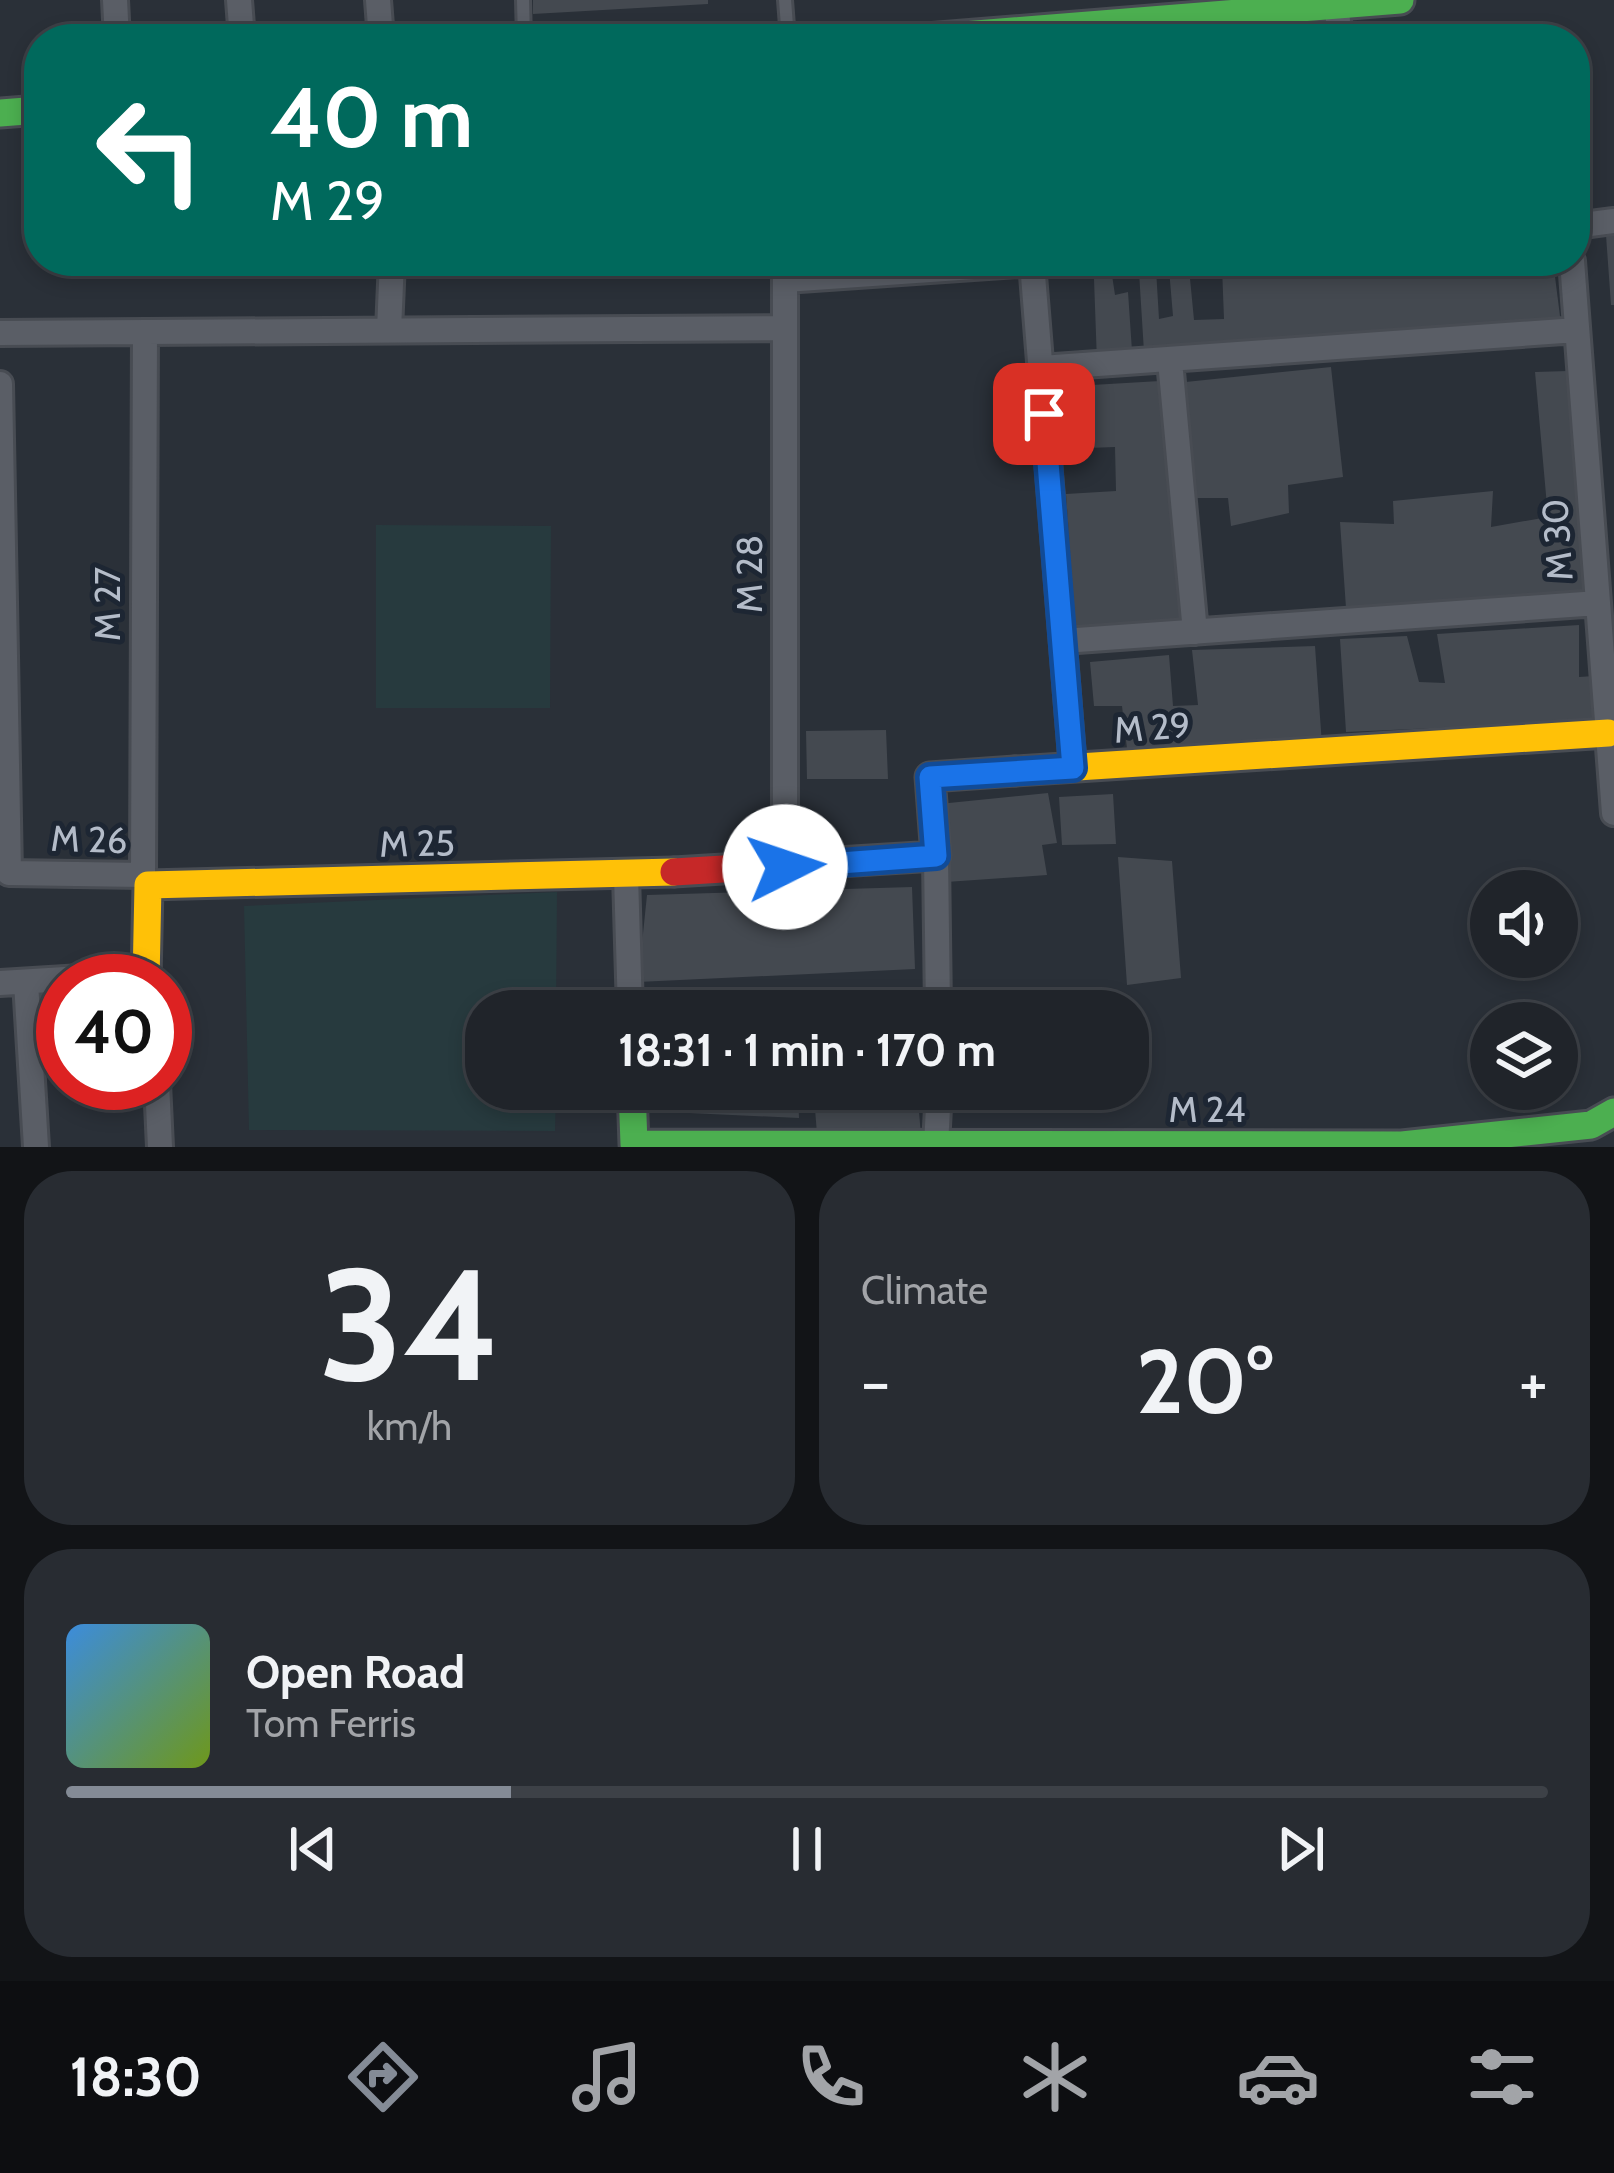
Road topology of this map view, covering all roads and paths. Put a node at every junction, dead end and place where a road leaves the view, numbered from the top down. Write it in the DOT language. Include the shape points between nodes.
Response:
graph roads {
  1 [pos="1400,0"];
  2 [pos="1337,5"];
  3 [pos="1116,24"];
  4 [pos="1338,24"];
  5 [pos="391,276"];
  6 [pos="785,276"];
  7 [pos="1033,276"];
  8 [pos="1573,276"];
  9 [pos="785,328"];
  10 [pos="389,330"];
  11 [pos="1577,330"];
  12 [pos="145,332"];
  13 [pos="0,333"];
  14 [pos="1170,361"];
  15 [pos="1041,368"];
  16 [pos="0,384"];
  17 [pos="1598,603"];
  18 [pos="1196,632"];
  19 [pos="1063,641"];
  20 [pos="1611,750"];
  21 [pos="1073,768"];
  22 [pos="1614,813"];
  23 [pos="936,856"];
  24 [pos="785,867"];
  25 [pos="4,873"];
  26 [pos="626,875"];
  27 [pos="145,880"];
  28 [pos="146,954"];
  29 [pos="13,983"];
  30 [pos="629,990"];
  31 [pos="938,990"];
  32 [pos="159,1110"];
  33 [pos="633,1110"];
  34 [pos="938,1110"];
  35 [pos="1614,1112"];
  36 [pos="936,1146"];
  37 [pos="36,1147"];
  38 [pos="160,1147"];
  1 -- 2 [label="street"];
  2 -- 3 [label="street"];
  2 -- 4 [label="street"];
  5 -- 10 [label="street"];
  6 -- 9 [label="street, M 28"];
  7 -- 15 [label="street"];
  8 -- 11 [label="street, M 30"];
  9 -- 10 [label="street"];
  9 -- 24 [label="street, M 28"];
  10 -- 12 [label="street"];
  11 -- 14 [label="street"];
  11 -- 17 [label="street, M 30"];
  12 -- 13 [label="street"];
  12 -- 27 [label="street, M 27"];
  14 -- 15 [label="street"];
  14 -- 18 [label="street"];
  15 -- 19 [label="street"];
  16 -- 25 [label="street, M 26"];
  17 -- 18 [label="street"];
  17 -- 20 [label="street, M 30"];
  18 -- 19 [label="street"];
  19 -- 21 [label="street"];
  20 -- 21 [label="street, M 29"];
  20 -- 22 [label="street, M 30"];
  21 -- 23 [label="street, M 29" via="930,777"];
  23 -- 24 [label="street"];
  23 -- 31 [label="street"];
  24 -- 26 [label="street, M 25"];
  25 -- 27 [label="street, M 26"];
  26 -- 27 [label="street, M 25"];
  26 -- 30 [label="street"];
  27 -- 28 [label="street"];
  29 -- 37 [label="street"];
  32 -- 38 [label="street"];
  33 -- 36 [label="street, M 24" via="634,1144"];
  34 -- 36 [label="street"];
  35 -- 36 [label="street, M 24" via="1591,1126 1402,1145"];
}
